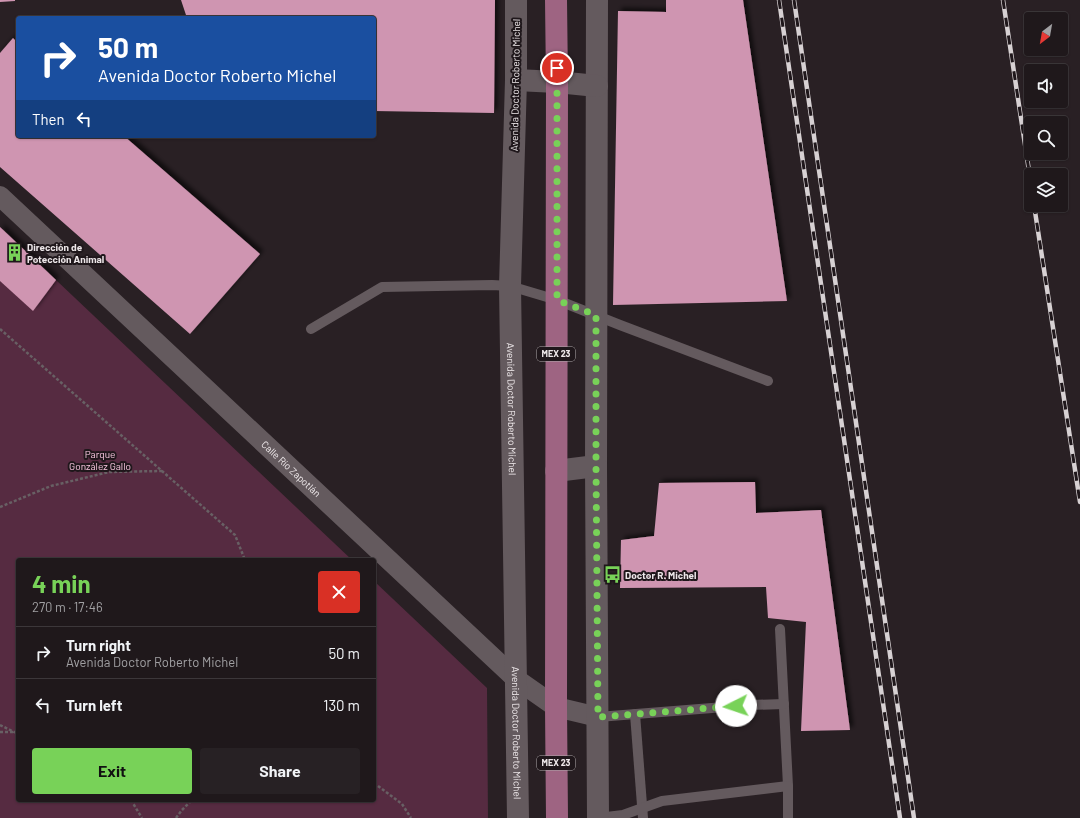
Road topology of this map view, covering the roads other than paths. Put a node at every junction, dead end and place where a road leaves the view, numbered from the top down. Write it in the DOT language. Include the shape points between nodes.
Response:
graph roads {
  1 [pos="516,0"];
  2 [pos="556,0"];
  3 [pos="597,0"];
  4 [pos="516,80"];
  5 [pos="557,82"];
  6 [pos="597,86"];
  7 [pos="0,196"];
  8 [pos="510,286"];
  9 [pos="557,300"];
  10 [pos="596,315"];
  11 [pos="311,329"];
  12 [pos="768,381"];
  13 [pos="596,466"];
  14 [pos="556,470"];
  15 [pos="780,629"];
  16 [pos="516,680"];
  17 [pos="784,704"];
  18 [pos="556,707"];
  19 [pos="635,714"];
  20 [pos="598,717"];
  21 [pos="788,786"];
  22 [pos="642,813"];
  23 [pos="518,818"];
  24 [pos="557,818"];
  25 [pos="598,818"];
  26 [pos="788,818"];
  1 -- 4 [label="main road, Avenida Doctor Roberto Michel"];
  2 -- 5 [label="main road, MEX 23"];
  3 -- 6 [label="main road"];
  4 -- 5 [label="main road"];
  4 -- 8 [label="main road, Avenida Doctor Roberto Michel"];
  5 -- 6 [label="main road"];
  5 -- 9 [label="main road, MEX 23"];
  6 -- 10 [label="main road"];
  7 -- 16 [label="street, Calle Río Zapotlán"];
  8 -- 9 [label="lane"];
  8 -- 11 [label="lane" via="382,287"];
  8 -- 16 [label="main road, Avenida Doctor Roberto Michel"];
  9 -- 10 [label="lane"];
  9 -- 14 [label="main road, MEX 23"];
  10 -- 12 [label="lane"];
  10 -- 13 [label="main road"];
  13 -- 14 [label="main road"];
  13 -- 20 [label="main road"];
  14 -- 18 [label="main road, MEX 23"];
  15 -- 17 [label="lane"];
  16 -- 18 [label="street, Calle Río Zapotlán"];
  16 -- 23 [label="main road, Avenida Doctor Roberto Michel"];
  17 -- 19 [label="lane"];
  17 -- 21 [label="lane"];
  18 -- 20 [label="street, Calle Río Zapotlán"];
  18 -- 24 [label="main road, MEX 23"];
  19 -- 20 [label="lane"];
  19 -- 22 [label="lane"];
  20 -- 25 [label="main road"];
  21 -- 22 [label="lane" via="662,801"];
  21 -- 26 [label="lane"];
  22 -- 25 [label="lane"];
}
